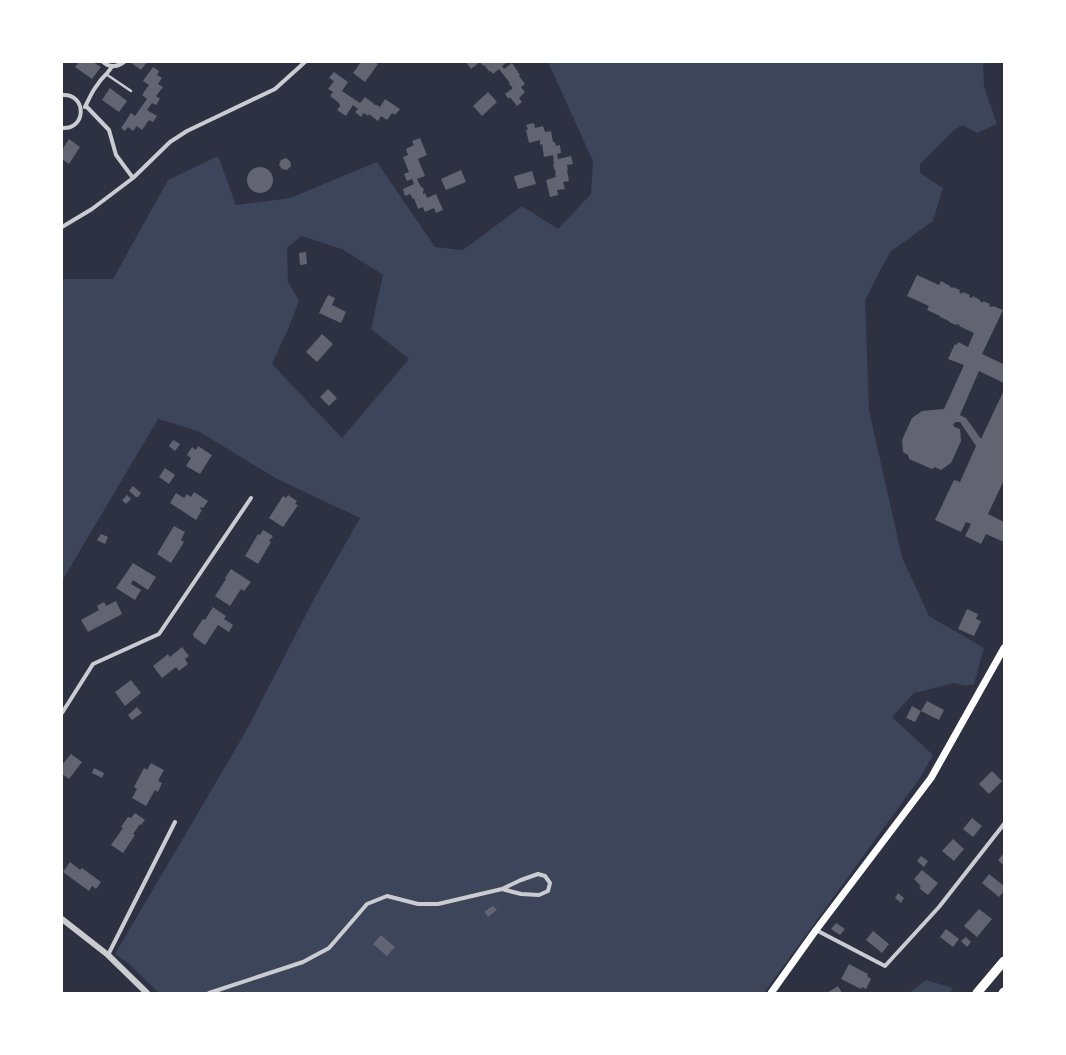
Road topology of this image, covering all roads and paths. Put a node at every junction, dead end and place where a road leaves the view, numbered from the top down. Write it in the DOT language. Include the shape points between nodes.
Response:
graph roads {
  1 [pos="103,62"];
  2 [pos="124,62"];
  3 [pos="305,62"];
  4 [pos="112,66"];
  5 [pos="106,74"];
  6 [pos="131,91"];
  7 [pos="62,95"];
  8 [pos="86,106"];
  9 [pos="81,110"];
  10 [pos="62,129"];
  11 [pos="133,178"];
  12 [pos="62,227"];
  13 [pos="251,498"];
  14 [pos="1004,648"];
  15 [pos="62,713"];
  16 [pos="175,822"];
  17 [pos="1004,824"];
  18 [pos="502,889"];
  19 [pos="62,919"];
  20 [pos="816,930"];
  21 [pos="108,955"];
  22 [pos="1004,961"];
  23 [pos="147,993"];
  24 [pos="209,993"];
  25 [pos="771,993"];
  26 [pos="977,993"];
  1 -- 4 [label="street"];
  2 -- 4 [label="street"];
  3 -- 11 [label="street" via="274,89 186,131 170,142"];
  4 -- 5 [label="street"];
  5 -- 6 [label="lane"];
  5 -- 8 [label="street" via="98,82"];
  7 -- 9 [label="street" via="76,99"];
  8 -- 9 [label="street"];
  8 -- 11 [label="street" via="109,130 116,155"];
  9 -- 10 [label="street" via="80,119 76,124"];
  11 -- 12 [label="street" via="92,209"];
  13 -- 15 [label="street" via="159,634 93,664"];
  14 -- 20 [label="main road" via="931,778"];
  16 -- 21 [label="street"];
  17 -- 20 [label="street" via="939,907 885,966"];
  18 -- 18 [label="street" via="538,874 546,876 550,883 548,890 538,895"];
  18 -- 24 [label="street" via="438,904 418,904 387,896 367,904 330,948 303,962"];
  19 -- 21 [label="street"];
  20 -- 25 [label="main road"];
  21 -- 23 [label="street"];
  22 -- 26 [label="highway"];
}
